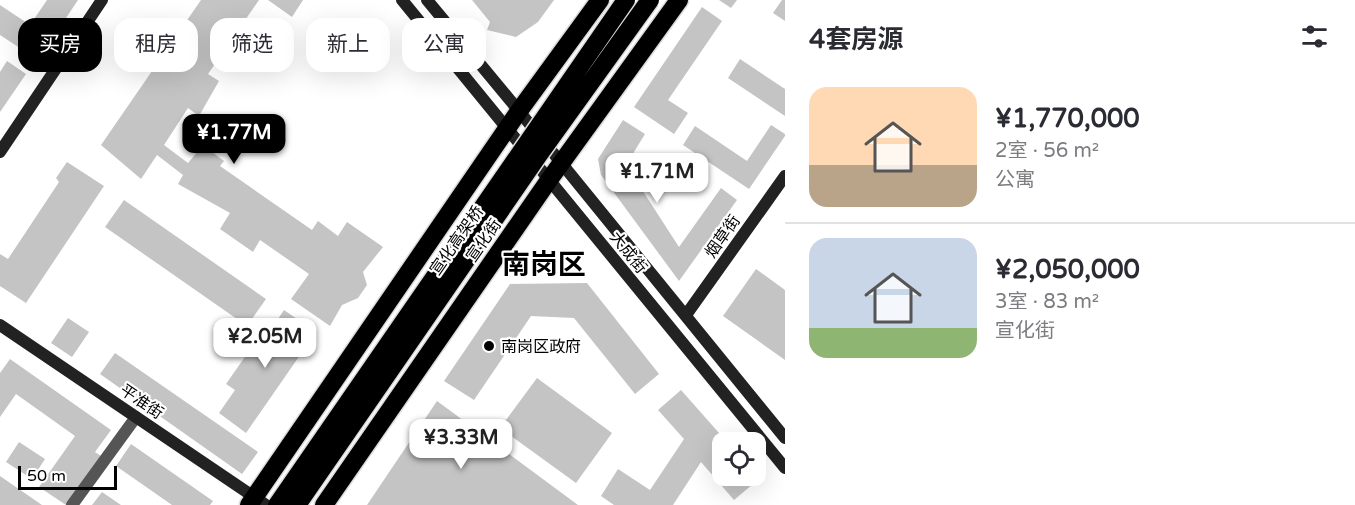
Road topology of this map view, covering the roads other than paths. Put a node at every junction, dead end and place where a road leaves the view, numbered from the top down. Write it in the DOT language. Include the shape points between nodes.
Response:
graph roads {
  1 [pos="102,0"];
  2 [pos="402,0"];
  3 [pos="427,0"];
  4 [pos="600,0"];
  5 [pos="626,0"];
  6 [pos="650,0"];
  7 [pos="679,0"];
  8 [pos="519,111"];
  9 [pos="508,129"];
  10 [pos="0,152"];
  11 [pos="561,163"];
  12 [pos="785,176"];
  13 [pos="549,180"];
  14 [pos="686,315"];
  15 [pos="0,325"];
  16 [pos="136,417"];
  17 [pos="785,438"];
  18 [pos="785,468"];
  19 [pos="257,502"];
  20 [pos="72,505"];
  21 [pos="278,505"];
  22 [pos="297,505"];
  23 [pos="324,505"];
  1 -- 10 [label="main road"];
  2 -- 9 [label="main road, 大成街"];
  3 -- 8 [label="main road, 大成街"];
  4 -- 8 [label="highway"];
  5 -- 21 [label="highway, 宣化高架桥, bridge"];
  6 -- 22 [label="highway, 宣化高架桥, bridge"];
  7 -- 11 [label="highway, 宣化街"];
  8 -- 9 [label="highway"];
  8 -- 11 [label="main road, 大成街"];
  9 -- 13 [label="main road, 大成街"];
  9 -- 19 [label="highway"];
  11 -- 13 [label="highway, 宣化街"];
  11 -- 14 [label="main road, 大成街"];
  12 -- 14 [label="main road, 烟草街"];
  13 -- 18 [label="main road, 大成街"];
  13 -- 23 [label="highway, 宣化街"];
  14 -- 17 [label="main road, 大成街"];
  15 -- 16 [label="main road, 平准街"];
  16 -- 19 [label="main road, 平准街"];
  16 -- 20 [label="street"];
}
